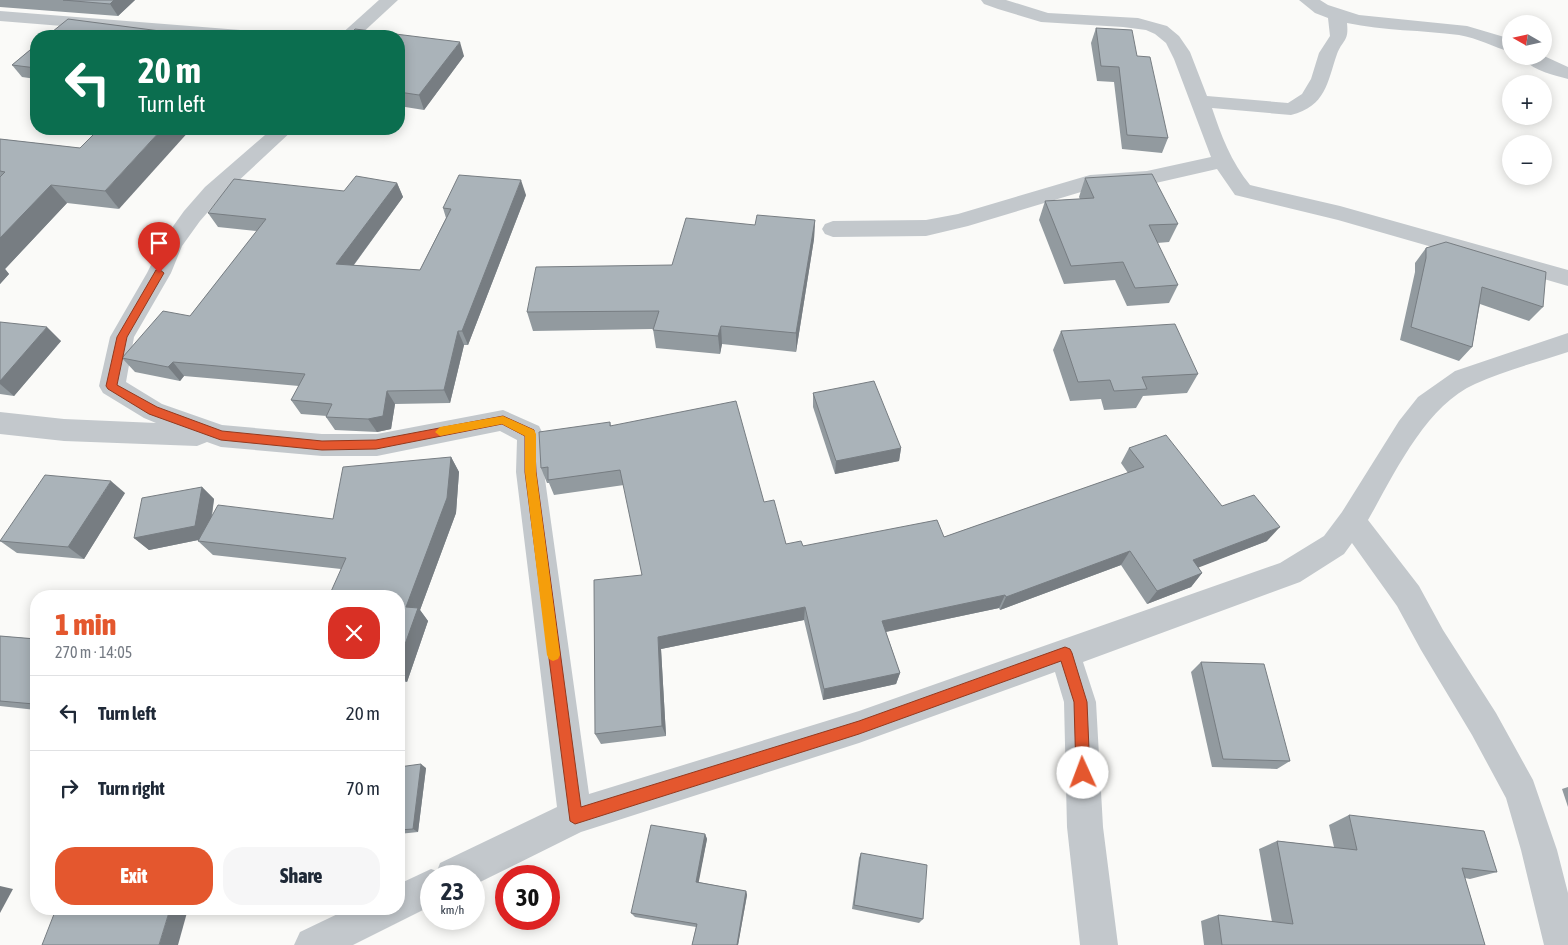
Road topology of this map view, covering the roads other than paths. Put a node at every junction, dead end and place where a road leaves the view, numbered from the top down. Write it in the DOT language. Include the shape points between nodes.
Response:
graph roads {
  1 [pos="389,0"];
  2 [pos="990,0"];
  3 [pos="1308,0"];
  4 [pos="0,16"];
  5 [pos="1337,16"];
  6 [pos="177,30"];
  7 [pos="355,30"];
  8 [pos="1502,42"];
  9 [pos="1545,65"];
  10 [pos="1568,73"];
  11 [pos="1200,101"];
  12 [pos="277,135"];
  13 [pos="1223,161"];
  14 [pos="833,229"];
  15 [pos="1568,278"];
  16 [pos="1568,342"];
  17 [pos="0,423"];
  18 [pos="221,436"];
  19 [pos="1352,521"];
  20 [pos="1065,653"];
  21 [pos="575,816"];
  22 [pos="475,865"];
  23 [pos="420,892"];
  24 [pos="405,900"];
  25 [pos="375,915"];
  26 [pos="313,945"];
  27 [pos="1099,945"];
  28 [pos="1562,945"];
  1 -- 7 [label="street"];
  2 -- 11 [label="street" via="1047,18 1141,24 1161,29 1174,41 1184,58"];
  3 -- 5 [label="street"];
  4 -- 6 [label="street"];
  5 -- 8 [label="street" via="1460,30"];
  5 -- 11 [label="street" via="1339,36 1328,53 1321,78 1310,98 1291,109"];
  9 -- 10 [label="street"];
  11 -- 13 [label="street"];
  12 -- 18 [label="street" via="213,192 172,244 122,337 112,386 153,410"];
  13 -- 14 [label="street" via="1147,178 1090,182 926,228"];
  13 -- 15 [label="street" via="1243,190 1340,213"];
  16 -- 19 [label="street" via="1464,378 1427,404 1408,429"];
  17 -- 18 [label="street" via="64,430"];
  18 -- 21 [label="street" via="322,445 376,445 503,420 530,434 530,472"];
  19 -- 20 [label="street" via="1334,546 1290,573"];
  19 -- 28 [label="street" via="1408,596 1521,792"];
  20 -- 21 [label="street" via="859,727"];
  20 -- 27 [label="street" via="1080,702 1085,827"];
  21 -- 22 [label="street"];
  23 -- 24 [label="street"];
  25 -- 26 [label="street"];
}
